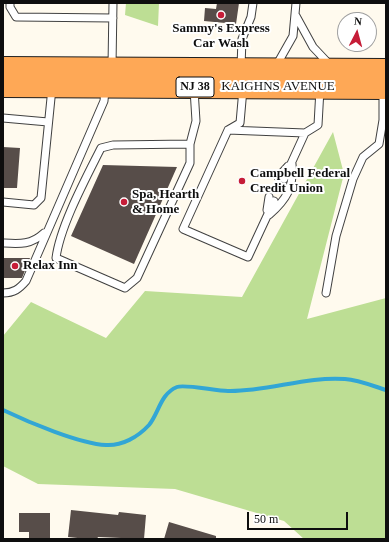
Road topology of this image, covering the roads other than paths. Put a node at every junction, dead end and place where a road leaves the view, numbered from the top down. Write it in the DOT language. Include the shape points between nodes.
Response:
graph roads {
  1 [pos="10,3"];
  2 [pos="113,3"];
  3 [pos="253,3"];
  4 [pos="296,3"];
  5 [pos="296,16"];
  6 [pos="113,18"];
  7 [pos="3,52"];
  8 [pos="3,68"];
  9 [pos="274,69"];
  10 [pos="334,69"];
  11 [pos="53,77"];
  12 [pos="109,77"];
  13 [pos="242,78"];
  14 [pos="385,82"];
  15 [pos="3,86"];
  16 [pos="194,87"];
  17 [pos="320,88"];
  18 [pos="3,118"];
  19 [pos="385,121"];
  20 [pos="48,122"];
  21 [pos="228,130"];
  22 [pos="305,133"];
  23 [pos="190,144"];
  24 [pos="292,162"];
  25 [pos="281,178"];
  26 [pos="272,199"];
  27 [pos="3,202"];
  28 [pos="266,218"];
  29 [pos="46,232"];
  30 [pos="3,243"];
  31 [pos="3,293"];
  32 [pos="326,293"];
  1 -- 6 [label="lane" via="16,17"];
  2 -- 6 [label="lane"];
  3 -- 13 [label="lane" via="251,17 242,39"];
  4 -- 5 [label="lane"];
  5 -- 9 [label="lane" via="293,36"];
  5 -- 10 [label="lane" via="313,47"];
  6 -- 12 [label="lane"];
  7 -- 11 [label="highway"];
  8 -- 11 [label="highway, KAIGHNS AVENUE / NJ 38"];
  9 -- 10 [label="highway, KAIGHNS AVENUE / NJ 38"];
  9 -- 13 [label="highway, KAIGHNS AVENUE / NJ 38"];
  10 -- 14 [label="highway, KAIGHNS AVENUE / NJ 38"];
  11 -- 12 [label="highway, KAIGHNS AVENUE / NJ 38"];
  11 -- 15 [label="highway, KAIGHNS AVENUE / NJ 38"];
  11 -- 20 [label="lane"];
  12 -- 13 [label="highway, KAIGHNS AVENUE / NJ 38"];
  12 -- 16 [label="highway, KAIGHNS AVENUE / NJ 38"];
  12 -- 29 [label="lane" via="104,101"];
  13 -- 16 [label="highway, KAIGHNS AVENUE / NJ 38"];
  13 -- 17 [label="highway, KAIGHNS AVENUE / NJ 38"];
  13 -- 21 [label="lane" via="240,123"];
  14 -- 17 [label="highway, KAIGHNS AVENUE / NJ 38"];
  14 -- 19 [label="lane"];
  16 -- 23 [label="lane" via="196,121"];
  17 -- 22 [label="lane" via="318,125"];
  18 -- 20 [label="lane"];
  19 -- 32 [label="lane" via="379,144 363,157 354,180 336,236"];
  20 -- 27 [label="lane" via="41,198 34,205"];
  21 -- 22 [label="lane"];
  21 -- 28 [label="lane" via="183,229 248,257"];
  22 -- 24 [label="lane"];
  23 -- 23 [label="lane" via="190,163 137,278 129,285 125,288 56,258 58,243 87,174 101,148 113,145"];
  24 -- 25 [label="lane"];
  24 -- 28 [label="lane" via="293,179 283,202"];
  26 -- 28 [label="lane"];
  29 -- 30 [label="lane" via="26,244"];
  29 -- 31 [label="lane" via="26,282 18,290"];
}
